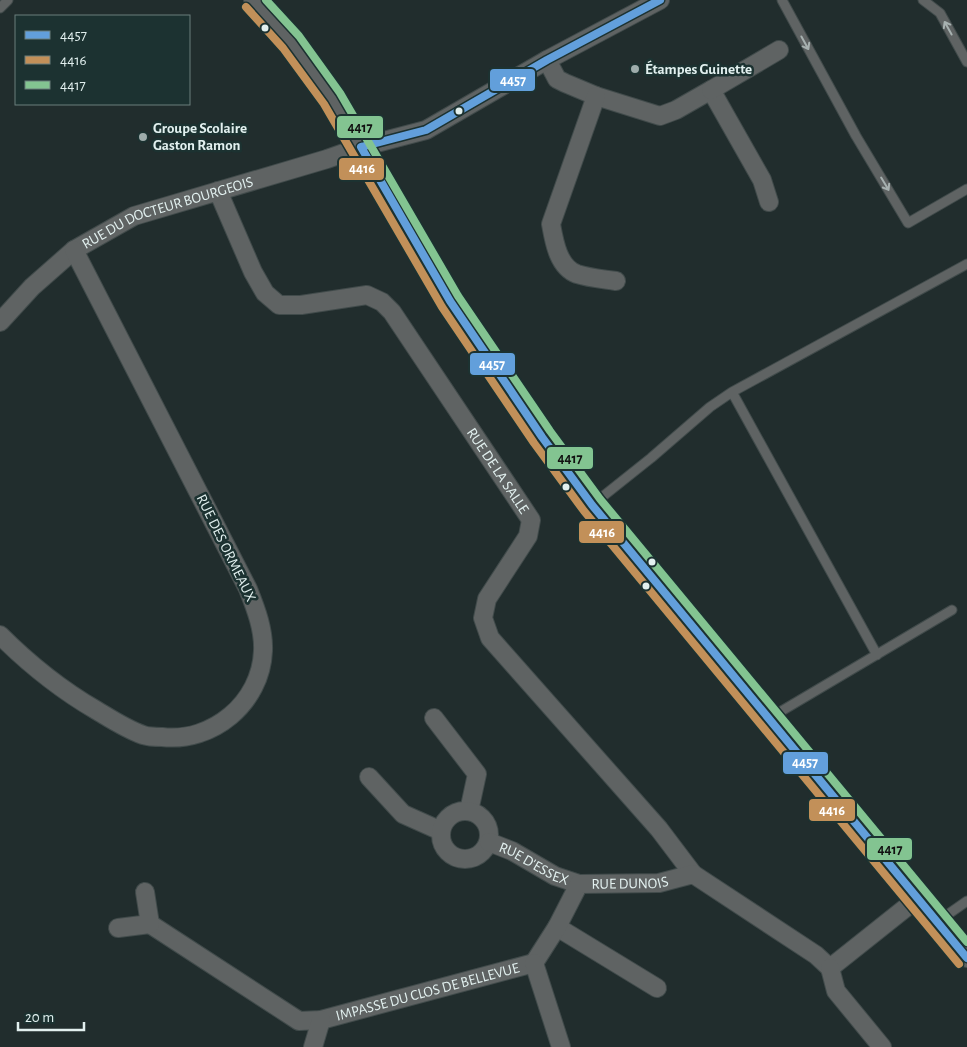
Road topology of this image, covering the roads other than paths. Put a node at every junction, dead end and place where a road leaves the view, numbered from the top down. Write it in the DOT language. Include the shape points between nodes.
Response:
graph roads {
  1 [pos="8,0"];
  2 [pos="253,0"];
  3 [pos="660,0"];
  4 [pos="782,0"];
  5 [pos="923,0"];
  6 [pos="0,8"];
  7 [pos="780,50"];
  8 [pos="547,60"];
  9 [pos="967,62"];
  10 [pos="711,90"];
  11 [pos="596,96"];
  12 [pos="361,147"];
  13 [pos="967,190"];
  14 [pos="218,191"];
  15 [pos="769,202"];
  16 [pos="74,250"];
  17 [pos="967,264"];
  18 [pos="616,281"];
  19 [pos="0,322"];
  20 [pos="732,392"];
  21 [pos="592,506"];
  22 [pos="952,610"];
  23 [pos="0,635"];
  24 [pos="877,654"];
  25 [pos="434,718"];
  26 [pos="768,719"];
  27 [pos="369,777"];
  28 [pos="469,811"];
  29 [pos="441,831"];
  30 [pos="489,842"];
  31 [pos="693,874"];
  32 [pos="579,884"];
  33 [pos="146,892"];
  34 [pos="918,898"];
  35 [pos="967,901"];
  36 [pos="937,922"];
  37 [pos="150,924"];
  38 [pos="557,927"];
  39 [pos="118,928"];
  40 [pos="967,958"];
  41 [pos="534,963"];
  42 [pos="830,968"];
  43 [pos="656,988"];
  44 [pos="322,1020"];
  45 [pos="313,1047"];
  46 [pos="561,1047"];
  47 [pos="882,1047"];
  1 -- 6 [label="lane"];
  2 -- 12 [label="street" via="291,42"];
  3 -- 8 [label="street, RUE DU DOCTEUR BOURGEOIS"];
  4 -- 13 [label="lane, one-way" via="908,223"];
  9 -- 5 [label="lane, one-way" via="940,13"];
  7 -- 10 [label="street"];
  8 -- 11 [label="street" via="557,78"];
  8 -- 12 [label="street, RUE DU DOCTEUR BOURGEOIS" via="426,130"];
  10 -- 11 [label="street" via="660,116"];
  10 -- 15 [label="street" via="762,180"];
  11 -- 18 [label="street" via="551,224 555,246 564,263 575,273"];
  12 -- 14 [label="street, RUE DU DOCTEUR BOURGEOIS"];
  12 -- 21 [label="street" via="450,301"];
  14 -- 16 [label="street, RUE DU DOCTEUR BOURGEOIS" via="134,216"];
  14 -- 31 [label="street, RUE DE LA SALLE" via="253,272 265,293 279,305 367,295 382,302 392,312 530,520 528,536 487,599 483,618 490,638 659,829"];
  16 -- 19 [label="street, RUE DU DOCTEUR BOURGEOIS" via="32,287"];
  16 -- 23 [label="street, RUE DES ORMEAUX" via="248,589 256,608 263,652 256,680 244,703 225,722 200,734 172,739 144,735 68,694"];
  17 -- 20 [label="lane"];
  20 -- 21 [label="lane"];
  20 -- 24 [label="lane"];
  21 -- 26 [label="street"];
  22 -- 24 [label="lane"];
  24 -- 26 [label="lane"];
  25 -- 28 [label="street" via="477,774"];
  26 -- 34 [label="street"];
  27 -- 29 [label="street" via="403,814"];
  28 -- 29 [label="street" via="455,813 443,824"];
  28 -- 30 [label="street" via="485,820 490,833"];
  29 -- 30 [label="street" via="445,849 458,859 476,858"];
  30 -- 32 [label="street, RUE D'ESSEX" via="512,850 555,876"];
  31 -- 32 [label="street, RUE DUNOIS" via="659,883"];
  31 -- 42 [label="street" via="816,955"];
  32 -- 38 [label="street, RUE DUNOIS"];
  33 -- 37 [label="street"];
  34 -- 36 [label="street"];
  34 -- 42 [label="street"];
  35 -- 36 [label="lane"];
  36 -- 40 [label="street"];
  37 -- 39 [label="street"];
  37 -- 44 [label="street, IMPASSE DU CLOS DE BELLEVUE" via="299,1020"];
  38 -- 41 [label="street, RUE DUNOIS"];
  38 -- 43 [label="street"];
  41 -- 44 [label="street, IMPASSE DU CLOS DE BELLEVUE"];
  41 -- 46 [label="street"];
  42 -- 47 [label="street" via="836,991"];
  44 -- 45 [label="street, IMPASSE DU CLOS DE BELLEVUE"];
}
